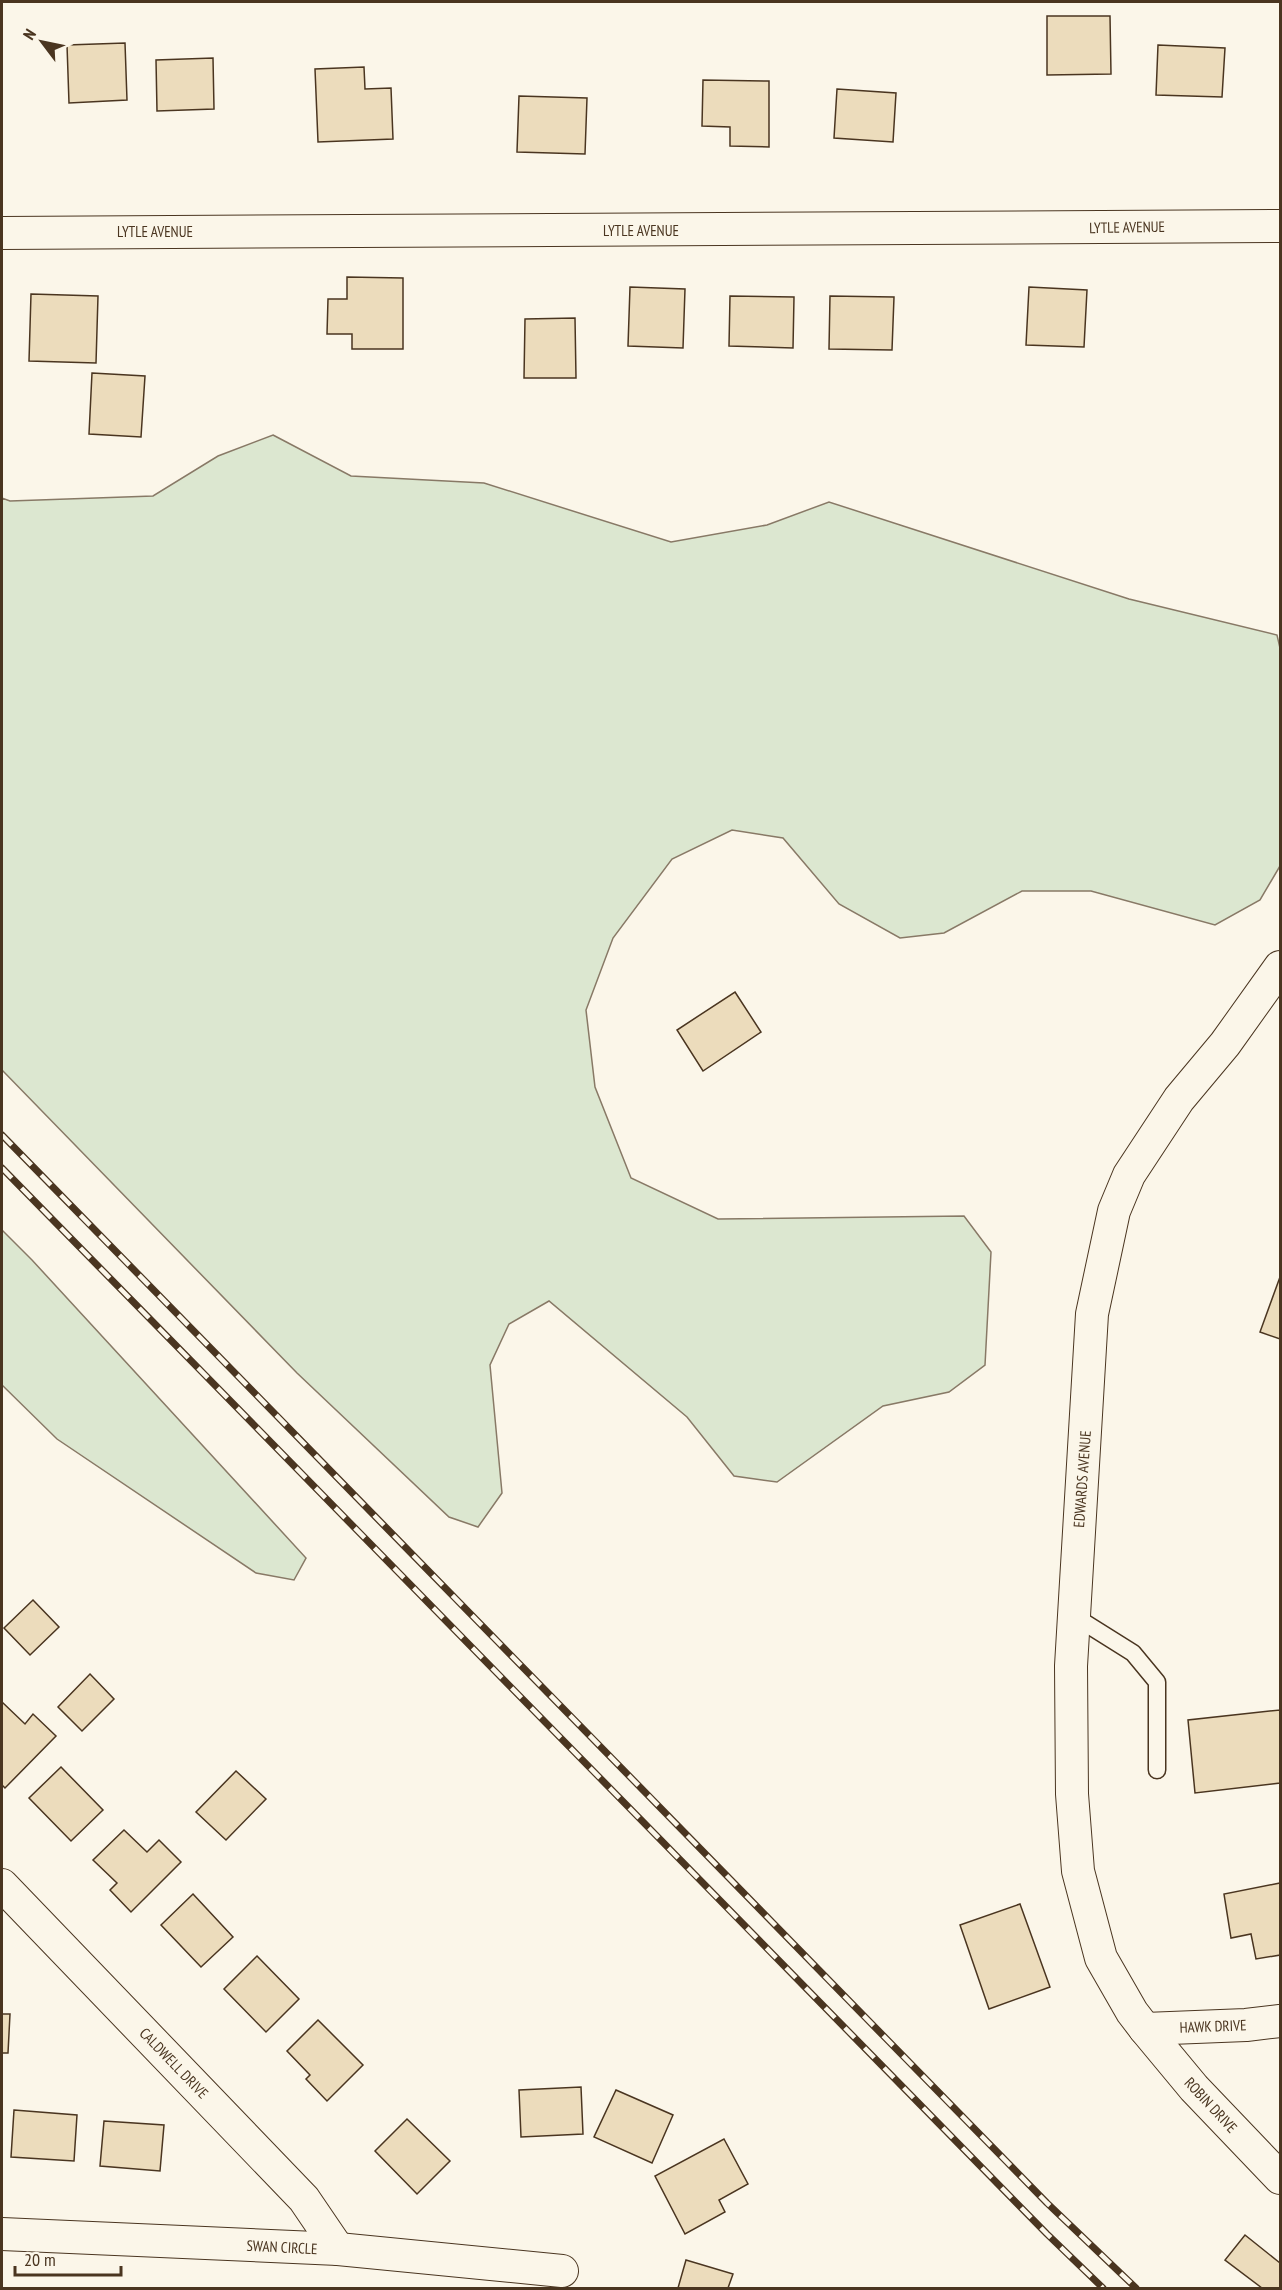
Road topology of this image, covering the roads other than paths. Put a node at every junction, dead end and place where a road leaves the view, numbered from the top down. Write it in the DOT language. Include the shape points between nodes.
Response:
graph roads {
  1 [pos="1281,226"];
  2 [pos="2,233"];
  3 [pos="1281,967"];
  4 [pos="1074,1616"];
  5 [pos="1157,1770"];
  6 [pos="2,1884"];
  7 [pos="1281,2021"];
  8 [pos="1145,2029"];
  9 [pos="1281,2178"];
  10 [pos="2,2234"];
  11 [pos="338,2249"];
  12 [pos="562,2271"];
  1 -- 2 [label="street, LYTLE AVENUE"];
  3 -- 4 [label="street, EDWARDS AVENUE" via="1226,1044 1179,1099 1129,1175 1114,1211 1092,1314"];
  4 -- 5 [label="lane" via="1133,1653 1157,1682"];
  4 -- 8 [label="street, EDWARDS AVENUE" via="1072,1794 1078,1871 1101,1958"];
  6 -- 11 [label="street, CALDWELL DRIVE" via="304,2199"];
  7 -- 8 [label="street, HAWK DRIVE"];
  8 -- 9 [label="street, ROBIN DRIVE" via="1194,2088"];
  10 -- 11 [label="street, SWAN CIRCLE"];
  11 -- 12 [label="street, SWAN CIRCLE"];
}
